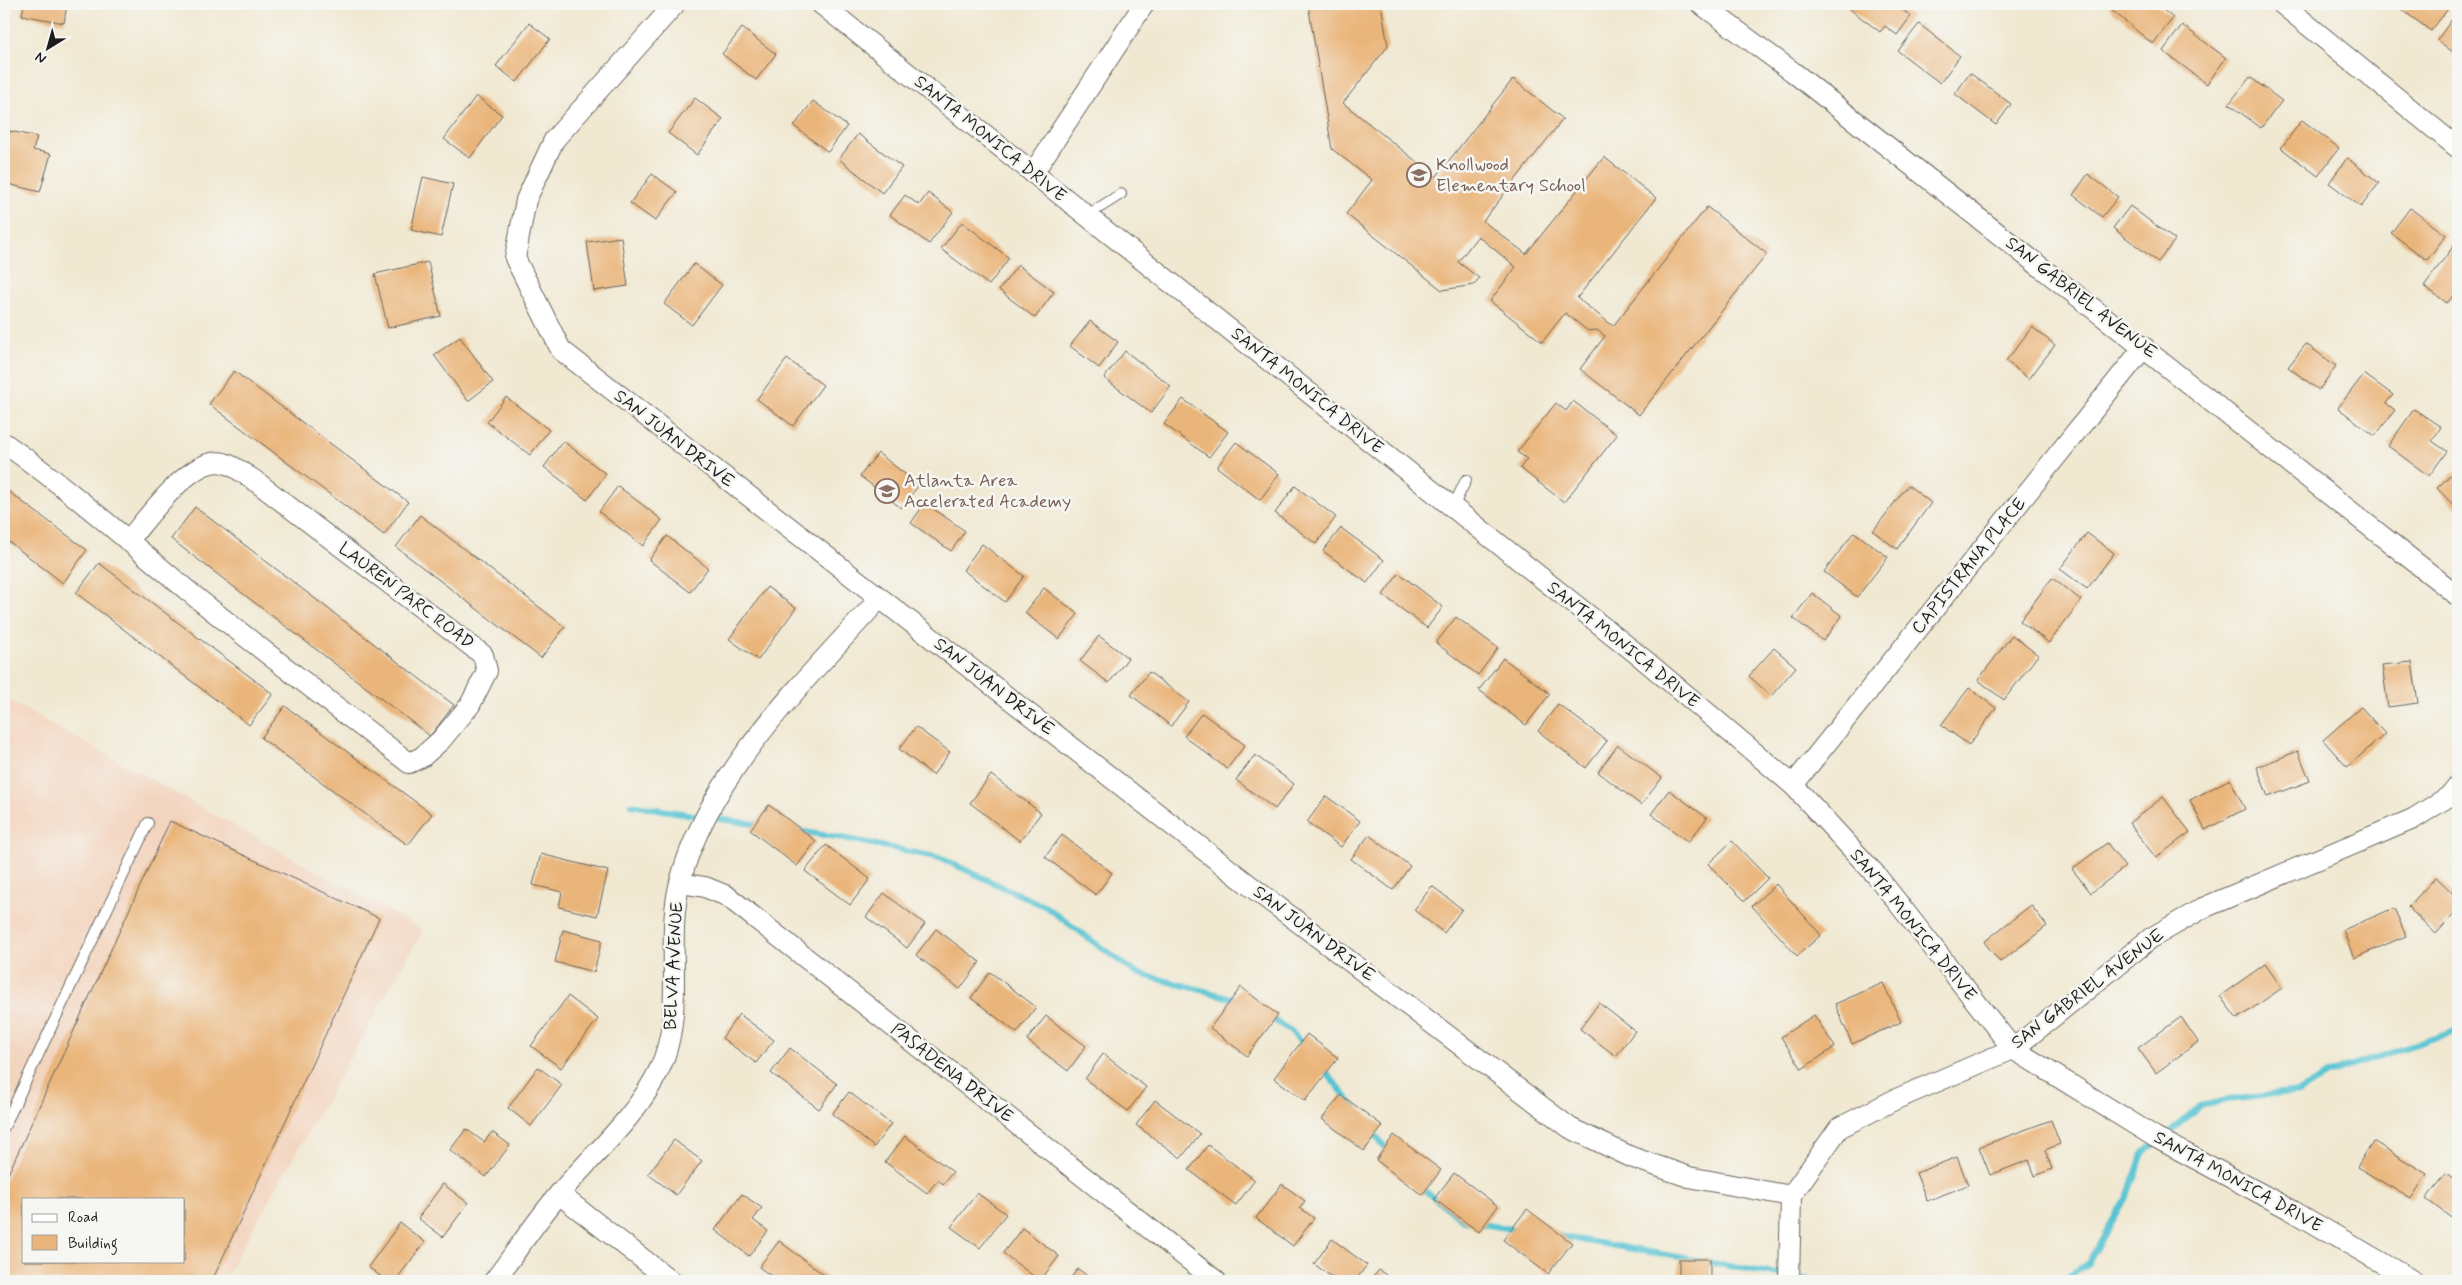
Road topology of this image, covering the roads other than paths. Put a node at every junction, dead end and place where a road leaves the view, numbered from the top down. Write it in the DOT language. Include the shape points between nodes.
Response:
graph roads {
  1 [pos="675,4"];
  2 [pos="821,4"];
  3 [pos="1144,4"];
  4 [pos="1701,4"];
  5 [pos="2282,4"];
  6 [pos="2458,148"];
  7 [pos="1033,173"];
  8 [pos="1121,194"];
  9 [pos="1086,216"];
  10 [pos="2144,347"];
  11 [pos="4,443"];
  12 [pos="1466,480"];
  13 [pos="1452,507"];
  14 [pos="128,541"];
  15 [pos="2458,596"];
  16 [pos="879,599"];
  17 [pos="1793,785"];
  18 [pos="2458,786"];
  19 [pos="148,823"];
  20 [pos="680,883"];
  21 [pos="2013,1049"];
  22 [pos="4,1127"];
  23 [pos="559,1194"];
  24 [pos="1791,1196"];
  25 [pos="494,1281"];
  26 [pos="670,1281"];
  27 [pos="1216,1281"];
  28 [pos="1789,1281"];
  29 [pos="2413,1281"];
  1 -- 16 [label="street, SAN JUAN DRIVE" via="554,140 526,200 516,258 561,350"];
  2 -- 7 [label="street, SANTA MONICA DRIVE"];
  3 -- 7 [label="street"];
  4 -- 10 [label="street, SAN GABRIEL AVENUE" via="1793,72"];
  5 -- 6 [label="street"];
  7 -- 9 [label="street, SANTA MONICA DRIVE"];
  8 -- 9 [label="lane"];
  9 -- 13 [label="street, SANTA MONICA DRIVE"];
  10 -- 15 [label="street, SAN GABRIEL AVENUE"];
  10 -- 17 [label="street, CAPISTRANA PLACE"];
  11 -- 14 [label="street, LAUREN PARC ROAD"];
  12 -- 13 [label="lane"];
  13 -- 17 [label="street, SANTA MONICA DRIVE" via="1642,658"];
  14 -- 14 [label="street, LAUREN PARC ROAD" via="181,480 206,464 224,462 254,480 483,655 487,670 470,705 441,740 422,758 409,763"];
  16 -- 20 [label="street, BELVA AVENUE" via="775,714 728,779 694,840"];
  16 -- 24 [label="street, SAN JUAN DRIVE" via="1570,1128 1631,1158 1689,1177"];
  17 -- 21 [label="street, SANTA MONICA DRIVE" via="1876,875"];
  18 -- 21 [label="street, SAN GABRIEL AVENUE" via="2451,795 2413,819 2203,908 2151,938"];
  19 -- 22 [label="lane"];
  20 -- 23 [label="street, BELVA AVENUE" via="674,921 672,1036 659,1071 634,1110"];
  20 -- 27 [label="street, PASADENA DRIVE" via="705,887 727,896"];
  21 -- 24 [label="street, SAN GABRIEL AVENUE" via="1894,1100 1839,1128"];
  21 -- 29 [label="street, SANTA MONICA DRIVE" via="2155,1137 2293,1211"];
  23 -- 25 [label="street, BELVA AVENUE"];
  23 -- 26 [label="street"];
  24 -- 28 [label="street"];
}
